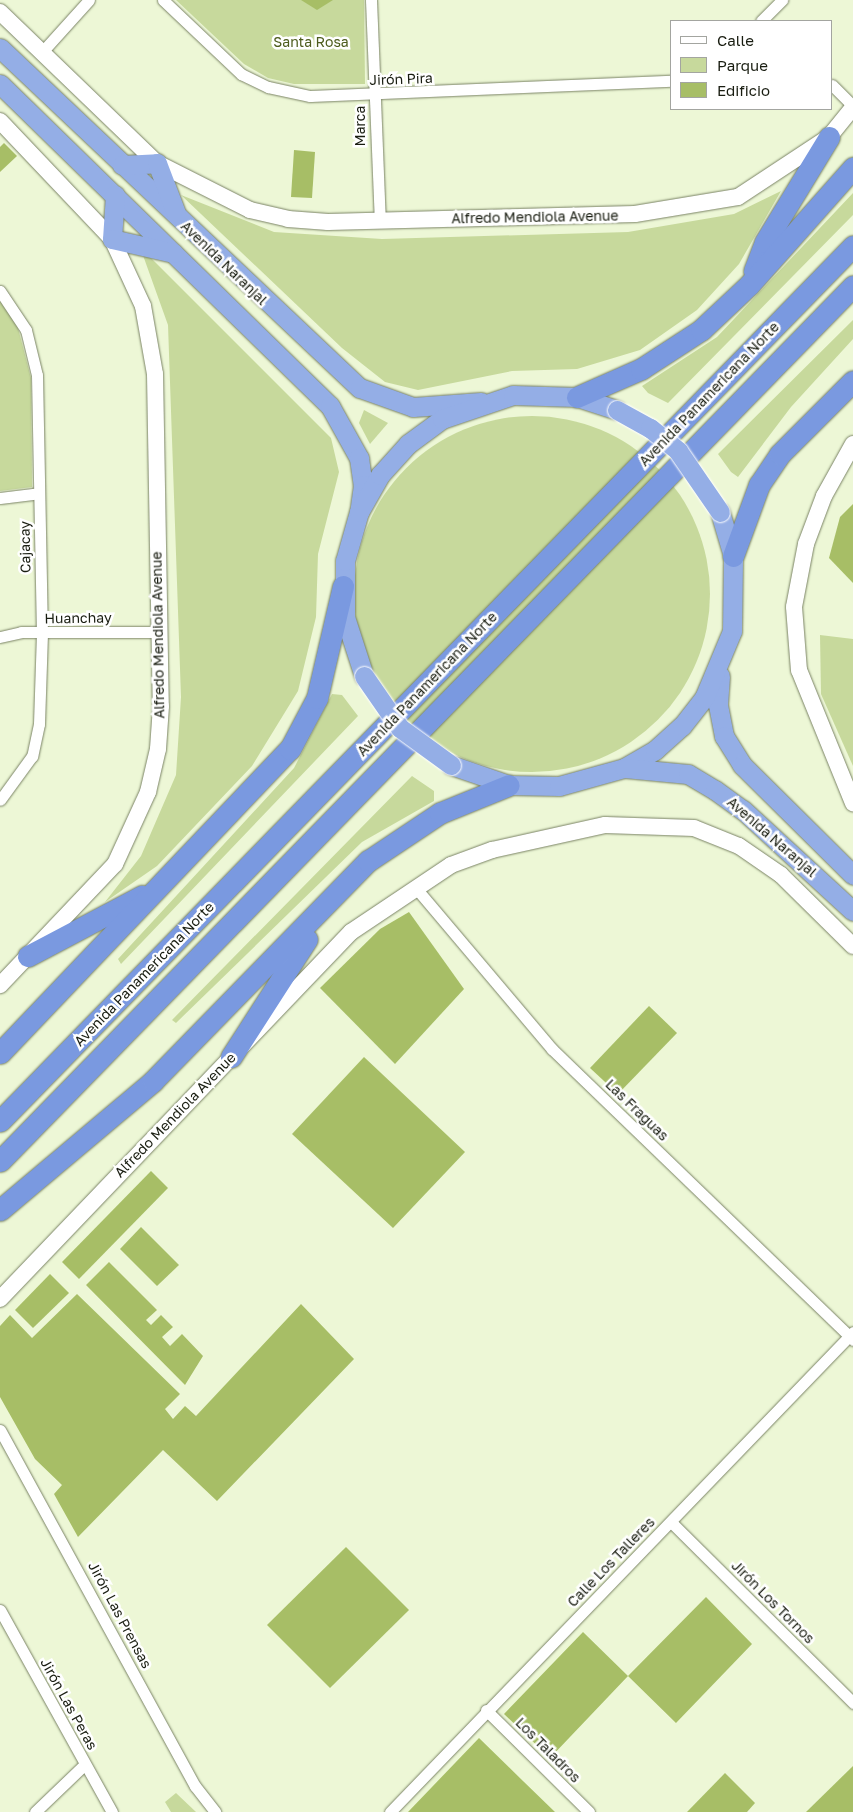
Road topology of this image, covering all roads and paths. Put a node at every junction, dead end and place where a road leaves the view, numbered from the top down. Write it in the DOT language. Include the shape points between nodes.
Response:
graph roads {
  1 [pos="89,0"];
  2 [pos="164,0"];
  3 [pos="372,0"];
  4 [pos="779,2"];
  5 [pos="0,12"];
  6 [pos="764,20"];
  7 [pos="0,48"];
  8 [pos="42,52"];
  9 [pos="670,82"];
  10 [pos="0,84"];
  11 [pos="833,86"];
  12 [pos="375,95"];
  13 [pos="853,106"];
  14 [pos="0,121"];
  15 [pos="829,137"];
  16 [pos="157,163"];
  17 [pos="122,165"];
  18 [pos="853,168"];
  19 [pos="115,195"];
  20 [pos="179,219"];
  21 [pos="380,221"];
  22 [pos="112,239"];
  23 [pos="853,246"];
  24 [pos="174,253"];
  25 [pos="749,285"];
  26 [pos="853,286"];
  27 [pos="0,291"];
  28 [pos="853,381"];
  29 [pos="853,390"];
  30 [pos="577,397"];
  31 [pos="481,402"];
  32 [pos="828,406"];
  33 [pos="853,444"];
  34 [pos="39,493"];
  35 [pos="0,498"];
  36 [pos="359,512"];
  37 [pos="733,556"];
  38 [pos="343,586"];
  39 [pos="158,632"];
  40 [pos="42,634"];
  41 [pos="0,637"];
  42 [pos="721,666"];
  43 [pos="624,768"];
  44 [pos="509,785"];
  45 [pos="0,800"];
  46 [pos="853,803"];
  47 [pos="853,875"];
  48 [pos="162,885"];
  49 [pos="415,887"];
  50 [pos="333,896"];
  51 [pos="853,911"];
  52 [pos="853,946"];
  53 [pos="28,956"];
  54 [pos="0,985"];
  55 [pos="0,1053"];
  56 [pos="231,1057"];
  57 [pos="0,1121"];
  58 [pos="0,1161"];
  59 [pos="0,1210"];
  60 [pos="0,1299"];
  61 [pos="852,1336"];
  62 [pos="0,1430"];
  63 [pos="671,1522"];
  64 [pos="0,1610"];
  65 [pos="853,1703"];
  66 [pos="486,1710"];
  67 [pos="85,1764"];
  68 [pos="35,1812"];
  69 [pos="112,1812"];
  70 [pos="215,1812"];
  71 [pos="390,1812"];
  72 [pos="589,1812"];
  1 -- 8 [label="street"];
  2 -- 12 [label="street, Jirón Pira" via="241,74 268,87 310,96"];
  3 -- 12 [label="street, Marca"];
  4 -- 6 [label="street"];
  5 -- 8 [label="main road"];
  7 -- 17 [label="highway, Avenida Naranjal"];
  8 -- 16 [label="main road"];
  9 -- 12 [label="street, Jirón Pira"];
  10 -- 19 [label="highway, Avenida Naranjal"];
  11 -- 13 [label="street"];
  12 -- 21 [label="street, Marca"];
  13 -- 15 [label="main road, Alfredo Mendiola Avenue"];
  14 -- 22 [label="main road"];
  15 -- 21 [label="main road, Alfredo Mendiola Avenue" via="738,197 635,214"];
  15 -- 25 [label="highway" via="765,242"];
  16 -- 17 [label="highway"];
  16 -- 20 [label="highway"];
  16 -- 21 [label="main road, Alfredo Mendiola Avenue" via="250,210 288,219"];
  17 -- 20 [label="highway, Avenida Naranjal"];
  18 -- 25 [label="highway"];
  19 -- 22 [label="highway"];
  19 -- 24 [label="highway, Avenida Naranjal"];
  20 -- 31 [label="highway, Avenida Naranjal" via="360,388 413,407"];
  22 -- 24 [label="highway"];
  22 -- 39 [label="main road, Alfredo Mendiola Avenue" via="130,271 151,340"];
  23 -- 57 [label="highway, Avenida Panamericana Norte"];
  24 -- 36 [label="highway, Avenida Naranjal" via="339,417 359,458 363,485"];
  25 -- 30 [label="highway" via="674,350"];
  26 -- 58 [label="highway, Avenida Panamericana Norte"];
  27 -- 34 [label="street, Cajacay" via="26,330 36,367"];
  28 -- 32 [label="highway"];
  29 -- 32 [label="highway"];
  30 -- 31 [label="highway" via="520,394"];
  30 -- 37 [label="highway, bridge" via="617,410 650,428 678,451 720,512"];
  31 -- 36 [label="highway" via="442,419 408,444 380,475"];
  32 -- 37 [label="highway" via="780,454 758,485"];
  33 -- 46 [label="main road" via="809,536 794,607 799,670"];
  34 -- 35 [label="street"];
  34 -- 40 [label="street, Cajacay"];
  36 -- 38 [label="highway"];
  37 -- 42 [label="highway" via="732,631"];
  38 -- 44 [label="highway, bridge" via="345,617 364,676 400,728 451,765"];
  38 -- 48 [label="highway" via="328,663 302,730 267,777"];
  39 -- 40 [label="street, Huanchay"];
  39 -- 53 [label="main road, Alfredo Mendiola Avenue" via="158,749 133,832 115,864"];
  40 -- 41 [label="street, Huanchay" via="21,632"];
  40 -- 45 [label="street, Cajacay" via="39,724 32,756"];
  42 -- 43 [label="highway" via="682,726"];
  42 -- 47 [label="highway, Avenida Naranjal" via="718,705 723,728 742,765"];
  43 -- 44 [label="highway" via="559,786"];
  43 -- 51 [label="highway, Avenida Naranjal" via="688,774 715,790 744,810"];
  44 -- 50 [label="highway" via="410,830 368,861"];
  48 -- 53 [label="highway"];
  48 -- 55 [label="highway"];
  49 -- 52 [label="main road, Avenida Naranjal" via="451,865 492,850 605,825 645,823 716,835 781,875"];
  49 -- 56 [label="main road, Alfredo Mendiola Avenue" via="351,932"];
  49 -- 61 [label="street, Las Fraguas" via="552,1049"];
  50 -- 56 [label="highway"];
  50 -- 59 [label="highway" via="153,1081"];
  53 -- 54 [label="main road, Alfredo Mendiola Avenue"];
  56 -- 60 [label="main road, Alfredo Mendiola Avenue"];
  61 -- 63 [label="street, Calle Los Talleres"];
  62 -- 70 [label="street, Jirón Las Prensas" via="195,1786"];
  63 -- 65 [label="street, Jirón Los Tornos"];
  63 -- 66 [label="street, Calle Los Talleres"];
  64 -- 67 [label="street, Jirón Las Peras"];
  66 -- 71 [label="street, Calle Los Talleres"];
  66 -- 72 [label="street, Los Taladros"];
  67 -- 68 [label="street"];
  67 -- 69 [label="street, Jirón Las Peras"];
}
